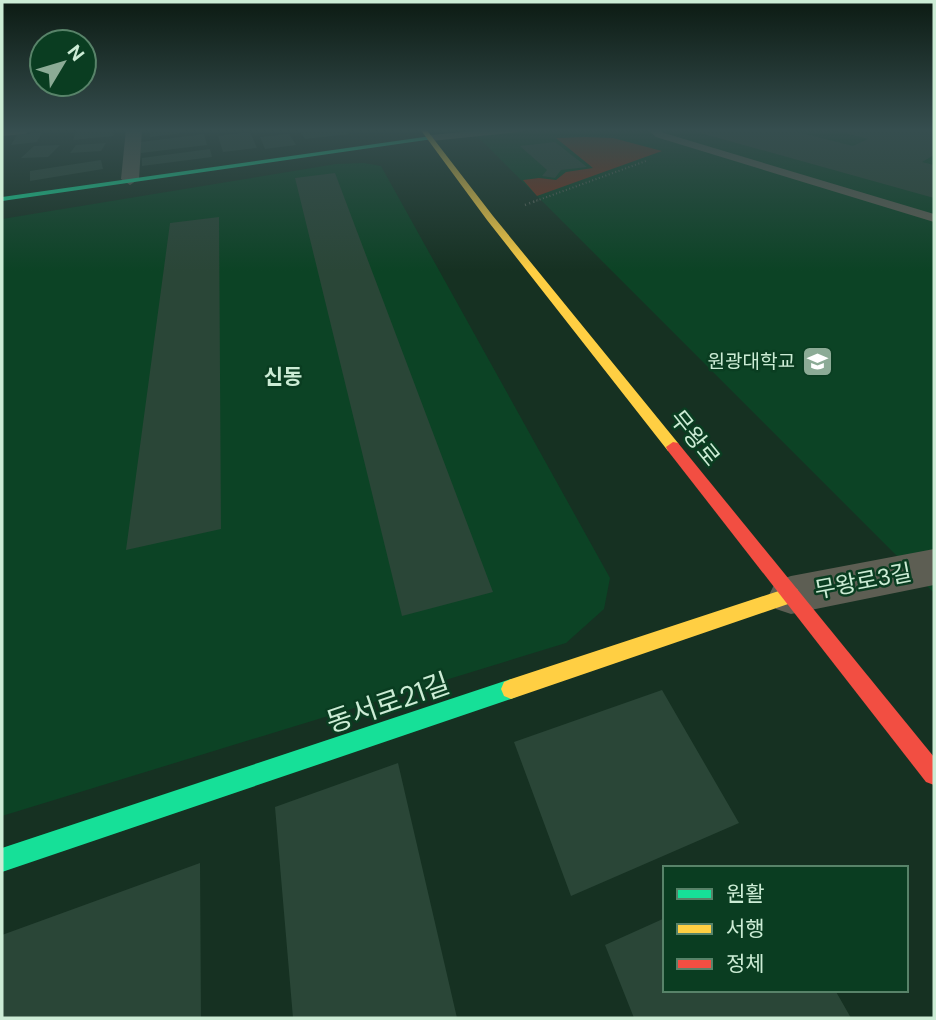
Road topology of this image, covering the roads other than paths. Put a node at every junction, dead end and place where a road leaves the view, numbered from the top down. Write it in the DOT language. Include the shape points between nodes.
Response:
graph roads {
  1 [pos="145,177"];
  2 [pos="459,177"];
  3 [pos="797,177"];
  4 [pos="130,179"];
  5 [pos="2,199"];
  6 [pos="934,218"];
  7 [pos="934,567"];
  8 [pos="791,595"];
  9 [pos="934,774"];
  10 [pos="2,860"];
  1 -- 4 [label="street"];
  2 -- 8 [label="street, 무왕로"];
  3 -- 6 [label="lane"];
  4 -- 5 [label="street"];
  7 -- 8 [label="street, 무왕로3길"];
  8 -- 9 [label="street, 무왕로"];
  8 -- 10 [label="street, 동서로21길"];
}
